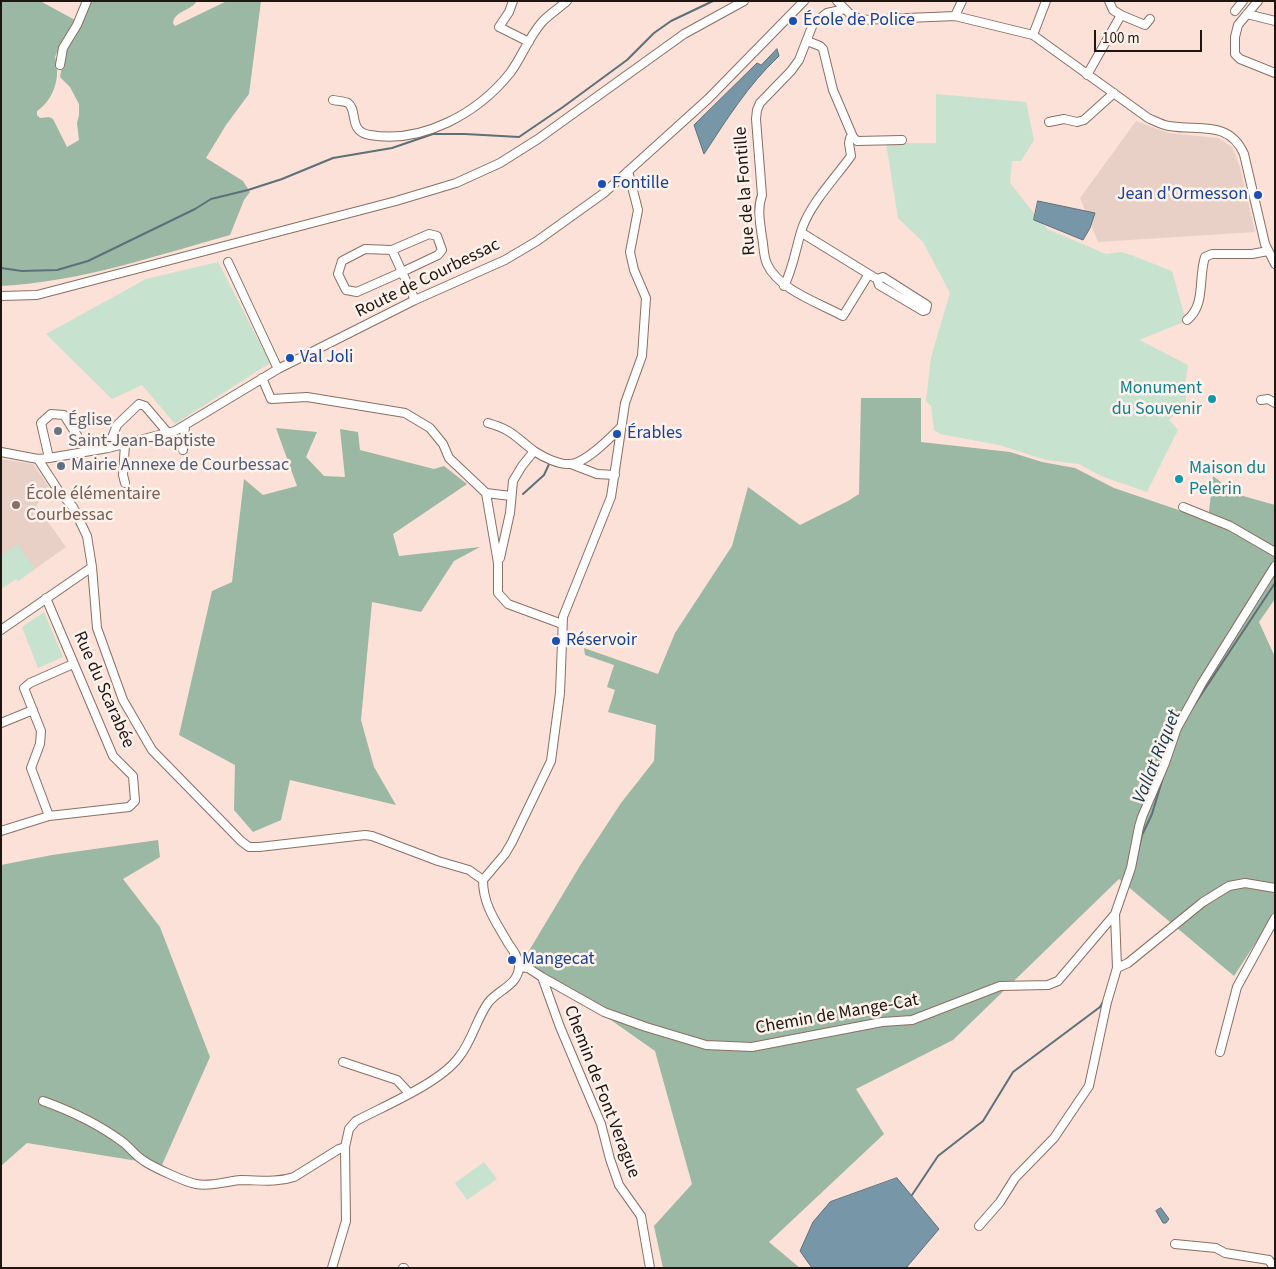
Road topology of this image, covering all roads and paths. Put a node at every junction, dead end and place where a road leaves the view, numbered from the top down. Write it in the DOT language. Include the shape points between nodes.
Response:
graph roads {
  1 [pos="87,1"];
  2 [pos="513,1"];
  3 [pos="567,1"];
  4 [pos="744,1"];
  5 [pos="837,1"];
  6 [pos="962,1"];
  7 [pos="1046,1"];
  8 [pos="1109,1"];
  9 [pos="1243,1"];
  10 [pos="1258,1"];
  11 [pos="804,2"];
  12 [pos="730,4"];
  13 [pos="847,5"];
  14 [pos="1235,12"];
  15 [pos="1246,14"];
  16 [pos="1121,15"];
  17 [pos="955,16"];
  18 [pos="1150,19"];
  19 [pos="1275,21"];
  20 [pos="1033,35"];
  21 [pos="807,41"];
  22 [pos="529,42"];
  23 [pos="60,66"];
  24 [pos="1275,73"];
  25 [pos="1087,75"];
  26 [pos="1114,93"];
  27 [pos="333,100"];
  28 [pos="1050,122"];
  29 [pos="853,136"];
  30 [pos="902,140"];
  31 [pos="628,171"];
  32 [pos="802,234"];
  33 [pos="392,250"];
  34 [pos="1268,252"];
  35 [pos="228,262"];
  36 [pos="1275,264"];
  37 [pos="402,272"];
  38 [pos="867,273"];
  39 [pos="877,279"];
  40 [pos="784,286"];
  41 [pos="1,296"];
  42 [pos="415,300"];
  43 [pos="1187,320"];
  44 [pos="278,369"];
  45 [pos="262,378"];
  46 [pos="488,423"];
  47 [pos="185,426"];
  48 [pos="621,427"];
  49 [pos="168,433"];
  50 [pos="125,444"];
  51 [pos="108,448"];
  52 [pos="183,450"];
  53 [pos="87,451"];
  54 [pos="534,451"];
  55 [pos="1,452"];
  56 [pos="49,458"];
  57 [pos="38,459"];
  58 [pos="571,464"];
  59 [pos="615,475"];
  60 [pos="125,483"];
  61 [pos="486,493"];
  62 [pos="511,496"];
  63 [pos="1183,507"];
  64 [pos="1275,552"];
  65 [pos="498,563"];
  66 [pos="1275,566"];
  67 [pos="92,568"];
  68 [pos="46,598"];
  69 [pos="562,624"];
  70 [pos="1,630"];
  71 [pos="73,664"];
  72 [pos="33,710"];
  73 [pos="1,723"];
  74 [pos="49,816"];
  75 [pos="1,831"];
  76 [pos="483,880"];
  77 [pos="1275,888"];
  78 [pos="1115,914"];
  79 [pos="1275,918"];
  80 [pos="519,966"];
  81 [pos="1117,968"];
  82 [pos="542,978"];
  83 [pos="1220,1052"];
  84 [pos="343,1062"];
  85 [pos="409,1093"];
  86 [pos="43,1101"];
  87 [pos="346,1147"];
  88 [pos="979,1226"];
  89 [pos="1175,1244"];
  90 [pos="332,1268"];
  91 [pos="650,1268"];
  92 [pos="1274,1268"];
  1 -- 23 [label="street" via="63,48"];
  2 -- 22 [label="street" via="499,27"];
  3 -- 22 [label="street" via="543,22"];
  4 -- 12 [label="street"];
  5 -- 13 [label="street"];
  6 -- 17 [label="street"];
  7 -- 20 [label="street"];
  8 -- 16 [label="street" via="1113,10"];
  9 -- 14 [label="street"];
  10 -- 15 [label="street"];
  11 -- 31 [label="street, Route de Courbessac" via="708,99"];
  12 -- 41 [label="street" via="538,139 500,163 456,183 396,202 37,295"];
  13 -- 17 [label="street" via="861,20"];
  13 -- 21 [label="street, Rue de la Fontille" via="835,17 823,16 813,24"];
  15 -- 19 [label="street"];
  15 -- 24 [label="street" via="1238,25 1235,54"];
  16 -- 18 [label="street" via="1145,25"];
  16 -- 25 [label="street"];
  17 -- 20 [label="street"];
  20 -- 25 [label="street"];
  21 -- 29 [label="street" via="823,49 833,90"];
  21 -- 40 [label="street, Rue de la Fontille" via="791,72 756,110 764,254 772,273"];
  22 -- 27 [label="street" via="511,72 487,98 453,120 420,133 401,137 368,135 356,127 350,105"];
  25 -- 26 [label="street"];
  26 -- 28 [label="street" via="1084,120"];
  26 -- 34 [label="street" via="1159,123 1214,129 1224,132 1240,145"];
  29 -- 30 [label="street" via="857,141"];
  29 -- 32 [label="street" via="849,143 851,156 814,207 802,227"];
  31 -- 42 [label="street, Route de Courbessac" via="604,193 537,241 498,263"];
  31 -- 48 [label="street" via="638,210 630,252 646,298 642,356"];
  32 -- 38 [label="street"];
  32 -- 40 [label="street"];
  33 -- 37 [label="street"];
  33 -- 37 [label="street" via="430,234 438,236 442,250 438,255"];
  33 -- 37 [label="street" via="365,249 342,261 338,274 342,284 346,290 357,292"];
  34 -- 36 [label="street"];
  34 -- 43 [label="street" via="1212,254 1206,257 1202,266 1199,302"];
  35 -- 44 [label="street"];
  37 -- 42 [label="street"];
  38 -- 39 [label="street"];
  38 -- 40 [label="street, Rue de la Fontille" via="843,316"];
  39 -- 39 [label="street" via="879,285 926,310 927,305 883,277"];
  42 -- 44 [label="street, Route de Courbessac"];
  44 -- 45 [label="street, Route de Courbessac"];
  45 -- 47 [label="street, Route de Courbessac"];
  45 -- 61 [label="street" via="272,399 307,397 405,413 430,428 450,458"];
  46 -- 54 [label="street" via="517,435"];
  47 -- 49 [label="street, Route de Courbessac"];
  47 -- 52 [label="street"];
  48 -- 58 [label="street" via="588,455"];
  48 -- 59 [label="street"];
  49 -- 50 [label="street, Route de Courbessac"];
  49 -- 51 [label="street" via="145,406 139,404 117,425"];
  50 -- 51 [label="street, Route de Courbessac"];
  50 -- 60 [label="street"];
  51 -- 53 [label="street, Route de Courbessac"];
  53 -- 56 [label="street, Route de Courbessac"];
  53 -- 56 [label="street" via="64,415 51,414 41,423"];
  54 -- 58 [label="street" via="553,461"];
  54 -- 62 [label="street" via="513,481"];
  55 -- 57 [label="street, Route de Courbessac"];
  56 -- 57 [label="street, Route de Courbessac"];
  57 -- 67 [label="street" via="78,515 87,536"];
  58 -- 59 [label="street" via="597,474"];
  59 -- 69 [label="street" via="611,497 562,616"];
  61 -- 62 [label="street"];
  61 -- 65 [label="street"];
  62 -- 65 [label="street"];
  63 -- 64 [label="street" via="1230,526"];
  65 -- 69 [label="street" via="498,593 508,604"];
  66 -- 78 [label="street" via="1177,728 1139,827 1131,868"];
  67 -- 68 [label="street"];
  67 -- 76 [label="street" via="97,628 123,700 152,750 241,841 249,847 259,847 372,836 468,870"];
  68 -- 70 [label="street"];
  68 -- 71 [label="street, Rue du Scarabée"];
  69 -- 76 [label="street" via="560,693 551,760 512,842"];
  71 -- 72 [label="street" via="24,688"];
  71 -- 74 [label="street, Rue du Scarabée" via="113,756 133,776 135,801 129,807"];
  72 -- 73 [label="street"];
  72 -- 74 [label="street" via="41,731 31,768"];
  74 -- 75 [label="street, Rue du Scarabée"];
  76 -- 80 [label="street" via="483,894 489,910"];
  77 -- 81 [label="street" via="1245,883 1228,886 1203,902 1128,963"];
  78 -- 81 [label="street"];
  78 -- 82 [label="street, Chemin de Mange-Cat" via="1052,984 1000,986 912,1020 882,1022 752,1047 706,1045 646,1027 604,1012"];
  79 -- 83 [label="street" via="1237,987"];
  80 -- 82 [label="street"];
  80 -- 85 [label="street" via="513,982 488,1002 459,1058 435,1080"];
  81 -- 88 [label="street" via="1089,1086 1054,1138 1014,1178 1000,1202"];
  82 -- 91 [label="street, Chemin de Font Verague" via="601,1124 619,1185 641,1216"];
  84 -- 85 [label="street" via="397,1080"];
  85 -- 87 [label="street" via="356,1121 349,1129"];
  86 -- 87 [label="street" via="91,1122 148,1164 194,1184 287,1180"];
  87 -- 90 [label="street" via="346,1221"];
  89 -- 92 [label="street" via="1216,1248 1269,1260"];
}
